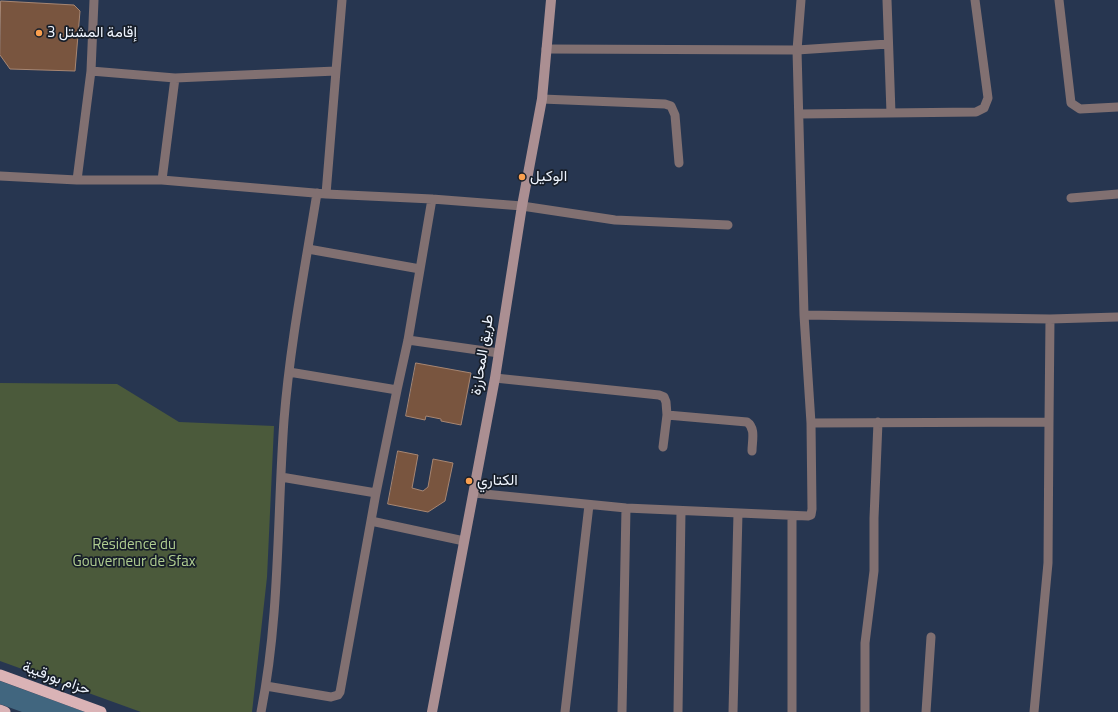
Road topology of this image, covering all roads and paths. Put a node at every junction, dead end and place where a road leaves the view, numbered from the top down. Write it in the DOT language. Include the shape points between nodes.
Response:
graph roads {
  1 [pos="94,0"];
  2 [pos="342,0"];
  3 [pos="551,0"];
  4 [pos="801,0"];
  5 [pos="887,0"];
  6 [pos="976,0"];
  7 [pos="1059,0"];
  8 [pos="888,44"];
  9 [pos="546,49"];
  10 [pos="797,50"];
  11 [pos="91,70"];
  12 [pos="336,71"];
  13 [pos="176,78"];
  14 [pos="542,99"];
  15 [pos="1118,107"];
  16 [pos="892,113"];
  17 [pos="799,114"];
  18 [pos="679,163"];
  19 [pos="0,176"];
  20 [pos="77,180"];
  21 [pos="162,180"];
  22 [pos="321,193"];
  23 [pos="1118,194"];
  24 [pos="1071,198"];
  25 [pos="432,200"];
  26 [pos="522,206"];
  27 [pos="728,225"];
  28 [pos="308,250"];
  29 [pos="420,269"];
  30 [pos="804,315"];
  31 [pos="1118,318"];
  32 [pos="1050,319"];
  33 [pos="408,340"];
  34 [pos="499,353"];
  35 [pos="289,372"];
  36 [pos="495,378"];
  37 [pos="397,390"];
  38 [pos="667,415"];
  39 [pos="878,422"];
  40 [pos="1050,422"];
  41 [pos="811,423"];
  42 [pos="663,447"];
  43 [pos="752,451"];
  44 [pos="281,477"];
  45 [pos="376,493"];
  46 [pos="474,493"];
  47 [pos="589,505"];
  48 [pos="626,508"];
  49 [pos="681,511"];
  50 [pos="738,513"];
  51 [pos="792,516"];
  52 [pos="370,521"];
  53 [pos="464,541"];
  54 [pos="931,637"];
  55 [pos="0,675"];
  56 [pos="266,686"];
  57 [pos="0,710"];
  58 [pos="5,712"];
  59 [pos="102,712"];
  60 [pos="261,712"];
  61 [pos="432,712"];
  62 [pos="565,712"];
  63 [pos="622,712"];
  64 [pos="678,712"];
  65 [pos="733,712"];
  66 [pos="792,712"];
  67 [pos="865,712"];
  68 [pos="926,712"];
  69 [pos="1034,712"];
  1 -- 11 [label="street"];
  2 -- 12 [label="street"];
  3 -- 9 [label="main road, طريق المحارزة"];
  4 -- 10 [label="street"];
  5 -- 8 [label="street"];
  6 -- 16 [label="street" via="988,98 984,108 976,112"];
  7 -- 15 [label="street" via="1071,103 1080,109"];
  8 -- 10 [label="street"];
  8 -- 16 [label="street"];
  9 -- 10 [label="street"];
  9 -- 14 [label="main road, طريق المحارزة"];
  10 -- 17 [label="street"];
  11 -- 13 [label="street"];
  11 -- 20 [label="street"];
  12 -- 13 [label="street"];
  12 -- 22 [label="street"];
  13 -- 21 [label="street"];
  14 -- 18 [label="street" via="671,106 675,115"];
  14 -- 26 [label="main road, طريق المحارزة"];
  16 -- 17 [label="street"];
  17 -- 30 [label="street"];
  19 -- 20 [label="street"];
  20 -- 21 [label="street"];
  21 -- 22 [label="street"];
  22 -- 25 [label="street"];
  22 -- 28 [label="street"];
  23 -- 24 [label="street"];
  25 -- 26 [label="street"];
  25 -- 29 [label="street"];
  26 -- 27 [label="street" via="615,220"];
  26 -- 34 [label="main road, طريق المحارزة"];
  28 -- 29 [label="street"];
  28 -- 35 [label="street"];
  29 -- 33 [label="street"];
  30 -- 32 [label="street"];
  30 -- 41 [label="street"];
  31 -- 32 [label="street"];
  32 -- 40 [label="street"];
  33 -- 34 [label="street"];
  33 -- 37 [label="street"];
  34 -- 36 [label="main road, طريق المحارزة"];
  35 -- 37 [label="street"];
  35 -- 44 [label="street"];
  36 -- 38 [label="street" via="659,395 664,397 666,402"];
  36 -- 46 [label="main road, طريق المحارزة"];
  37 -- 45 [label="street"];
  38 -- 42 [label="street"];
  38 -- 43 [label="street" via="746,422 753,429"];
  39 -- 40 [label="street"];
  39 -- 41 [label="street"];
  39 -- 67 [label="street" via="874,571 864,643"];
  40 -- 69 [label="street" via="1048,563"];
  41 -- 51 [label="street" via="812,512 808,516"];
  44 -- 45 [label="street"];
  44 -- 56 [label="street" via="276,585"];
  45 -- 52 [label="street"];
  46 -- 47 [label="street"];
  46 -- 53 [label="main road, طريق المحارزة"];
  47 -- 48 [label="street"];
  47 -- 62 [label="street"];
  48 -- 49 [label="street"];
  48 -- 63 [label="street"];
  49 -- 50 [label="street"];
  49 -- 64 [label="street"];
  50 -- 51 [label="street"];
  50 -- 65 [label="street"];
  51 -- 66 [label="street"];
  52 -- 53 [label="street"];
  52 -- 56 [label="street" via="340,692 331,697"];
  53 -- 61 [label="main road, طريق المحارزة"];
  54 -- 68 [label="street"];
  55 -- 59 [label="highway, حزام بورقيبة"];
  56 -- 60 [label="street"];
  57 -- 58 [label="highway"];
}
